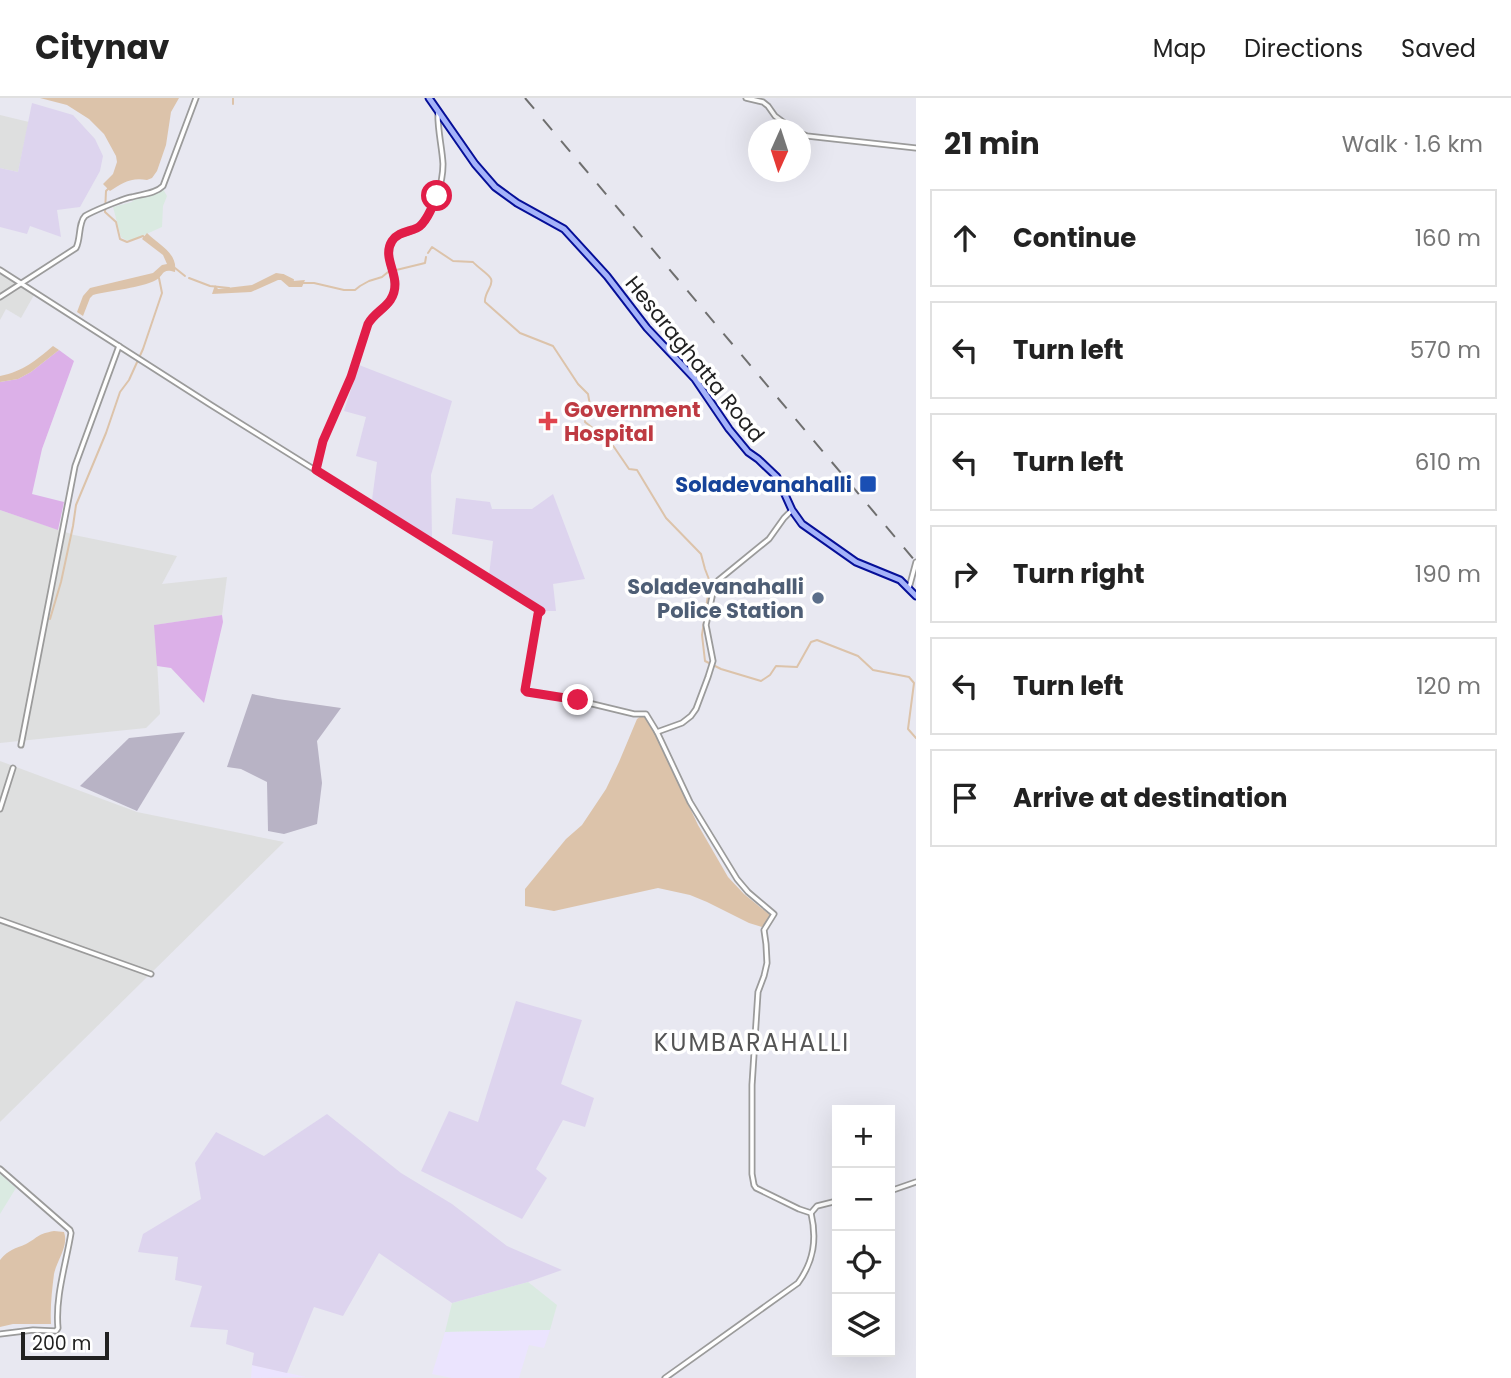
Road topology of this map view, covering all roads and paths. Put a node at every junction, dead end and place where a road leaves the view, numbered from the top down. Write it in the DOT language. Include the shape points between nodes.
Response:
graph roads {
  1 [pos="196,98"];
  2 [pos="431,98"];
  3 [pos="746,98"];
  4 [pos="439,110"];
  5 [pos="779,119"];
  6 [pos="811,136"];
  7 [pos="916,148"];
  8 [pos="0,270"];
  9 [pos="22,284"];
  10 [pos="0,296"];
  11 [pos="118,346"];
  12 [pos="316,470"];
  13 [pos="792,510"];
  14 [pos="916,562"];
  15 [pos="909,588"];
  16 [pos="916,596"];
  17 [pos="657,732"];
  18 [pos="21,745"];
  19 [pos="13,768"];
  20 [pos="0,809"];
  21 [pos="0,920"];
  22 [pos="151,974"];
  23 [pos="0,1169"];
  24 [pos="916,1182"];
  25 [pos="895,1189"];
  26 [pos="832,1202"];
  27 [pos="811,1213"];
  28 [pos="0,1334"];
  29 [pos="665,1378"];
  1 -- 9 [label="street" via="163,186 84,218 78,246"];
  2 -- 4 [label="main road, Hesaraghatta Road"];
  3 -- 5 [label="street" via="762,102"];
  4 -- 12 [label="street" via="443,164 437,196 419,228 394,237 391,243 393,294 387,307 368,324"];
  4 -- 13 [label="main road, Hesaraghatta Road" via="495,187 564,229 611,281 695,379 748,452 777,477"];
  6 -- 7 [label="street"];
  8 -- 9 [label="street"];
  9 -- 10 [label="street"];
  9 -- 11 [label="street"];
  11 -- 12 [label="street"];
  11 -- 18 [label="street" via="75,466"];
  12 -- 17 [label="street" via="541,611 527,692 646,714"];
  13 -- 15 [label="main road, Hesaraghatta Road" via="802,524 856,562"];
  13 -- 17 [label="street" via="769,540 715,583 706,625 713,665 696,709 682,723"];
  14 -- 15 [label="street"];
  15 -- 16 [label="main road, Hesaraghatta Road"];
  17 -- 27 [label="street" via="690,802 737,879 774,914 764,930 766,963 758,992 752,1174 756,1188"];
  19 -- 20 [label="street"];
  21 -- 22 [label="street"];
  23 -- 28 [label="street" via="71,1233 56,1331"];
  24 -- 25 [label="street"];
  26 -- 27 [label="street"];
  27 -- 29 [label="street" via="811,1260 798,1283"];
}
